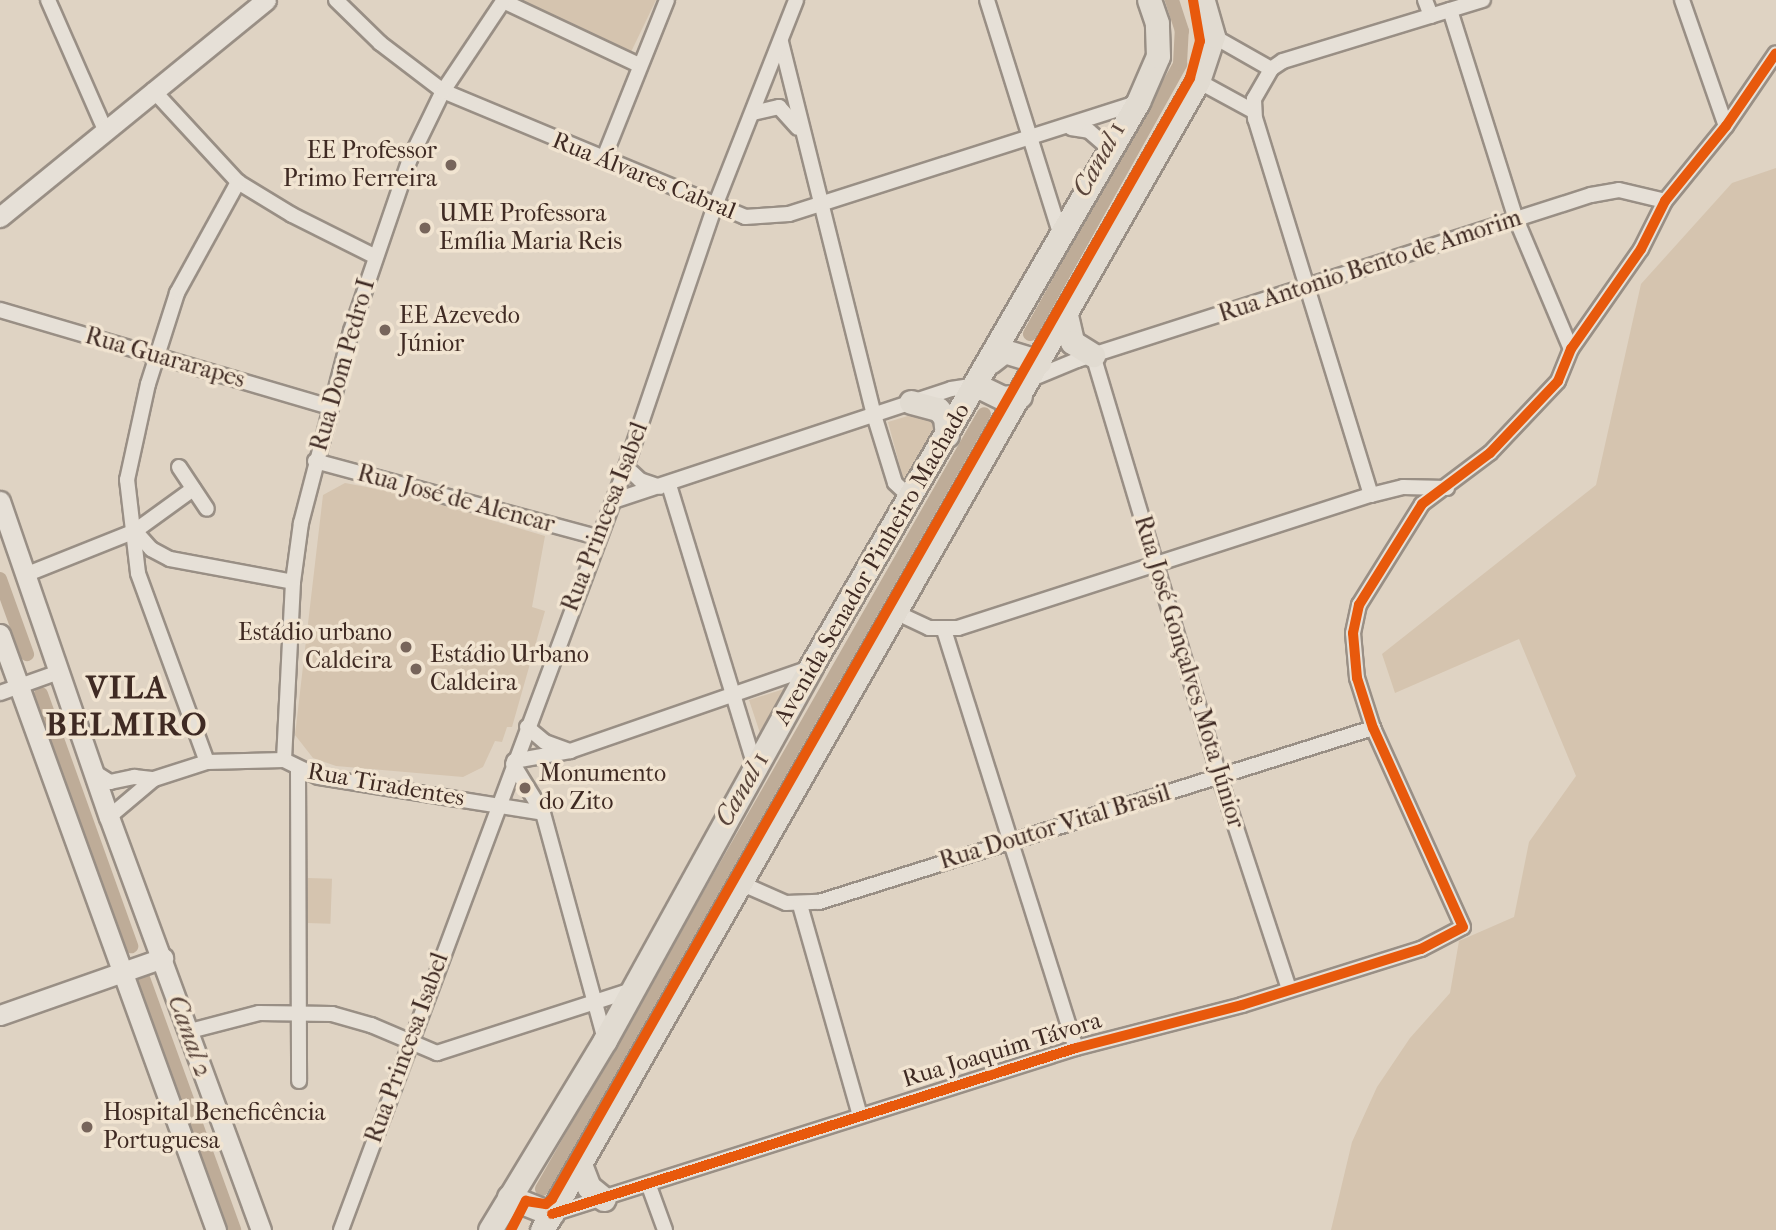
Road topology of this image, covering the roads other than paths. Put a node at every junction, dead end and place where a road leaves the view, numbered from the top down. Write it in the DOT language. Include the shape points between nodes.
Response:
graph roads {
  1 [pos="48,0"];
  2 [pos="265,0"];
  3 [pos="337,0"];
  4 [pos="667,0"];
  5 [pos="796,0"];
  6 [pos="987,0"];
  7 [pos="1149,0"];
  8 [pos="1203,0"];
  9 [pos="1425,0"];
  10 [pos="1483,0"];
  11 [pos="1682,0"];
  12 [pos="504,1"];
  13 [pos="1450,10"];
  14 [pos="1431,16"];
  15 [pos="1213,36"];
  16 [pos="781,42"];
  17 [pos="1776,53"];
  18 [pos="639,65"];
  19 [pos="1270,69"];
  20 [pos="1198,81"];
  21 [pos="153,90"];
  22 [pos="443,91"];
  23 [pos="1138,102"];
  24 [pos="1253,111"];
  25 [pos="753,113"];
  26 [pos="1726,126"];
  27 [pos="1066,128"];
  28 [pos="105,130"];
  29 [pos="803,135"];
  30 [pos="1029,139"];
  31 [pos="1111,150"];
  32 [pos="603,160"];
  33 [pos="238,182"];
  34 [pos="1665,201"];
  35 [pos="820,204"];
  36 [pos="715,206"];
  37 [pos="0,217"];
  38 [pos="1516,219"];
  39 [pos="1061,236"];
  40 [pos="374,256"];
  41 [pos="1308,287"];
  42 [pos="0,310"];
  43 [pos="1066,315"];
  44 [pos="1571,349"];
  45 [pos="158,355"];
  46 [pos="1085,358"];
  47 [pos="990,362"];
  48 [pos="1029,379"];
  49 [pos="976,385"];
  50 [pos="911,402"];
  51 [pos="329,407"];
  52 [pos="874,415"];
  53 [pos="947,435"];
  54 [pos="315,461"];
  55 [pos="179,467"];
  56 [pos="626,467"];
  57 [pos="665,486"];
  58 [pos="1447,488"];
  59 [pos="193,489"];
  60 [pos="1371,495"];
  61 [pos="910,497"];
  62 [pos="0,501"];
  63 [pos="613,501"];
  64 [pos="207,509"];
  65 [pos="135,531"];
  66 [pos="597,537"];
  67 [pos="1156,564"];
  68 [pos="25,575"];
  69 [pos="293,582"];
  70 [pos="895,612"];
  71 [pos="944,630"];
  72 [pos="0,634"];
  73 [pos="810,668"];
  74 [pos="59,672"];
  75 [pos="9,689"];
  76 [pos="734,696"];
  77 [pos="527,727"];
  78 [pos="1373,728"];
  79 [pos="570,751"];
  80 [pos="284,760"];
  81 [pos="207,762"];
  82 [pos="514,763"];
  83 [pos="755,766"];
  84 [pos="298,769"];
  85 [pos="93,772"];
  86 [pos="1219,776"];
  87 [pos="154,779"];
  88 [pos="498,805"];
  89 [pos="543,813"];
  90 [pos="109,817"];
  91 [pos="1010,840"];
  92 [pos="738,882"];
  93 [pos="800,905"];
  94 [pos="163,958"];
  95 [pos="125,971"];
  96 [pos="1289,989"];
  97 [pos="632,990"];
  98 [pos="593,1000"];
  99 [pos="299,1012"];
  100 [pos="0,1015"];
  101 [pos="190,1031"];
  102 [pos="410,1040"];
  103 [pos="604,1040"];
  104 [pos="1076,1048"];
  105 [pos="299,1081"];
  106 [pos="860,1115"];
  107 [pos="580,1164"];
  108 [pos="649,1186"];
  109 [pos="509,1197"];
  110 [pos="604,1199"];
  111 [pos="547,1222"];
  112 [pos="216,1230"];
  113 [pos="261,1230"];
  114 [pos="341,1230"];
  115 [pos="490,1230"];
  116 [pos="665,1230"];
  1 -- 28 [label="street"];
  2 -- 21 [label="main road"];
  3 -- 22 [label="street, Rua Álvares Cabral" via="380,43"];
  4 -- 18 [label="street"];
  5 -- 16 [label="street, Rua Princesa Isabel"];
  6 -- 30 [label="street"];
  7 -- 23 [label="main road, Avenida Senador Pinheiro Machado" via="1157,23 1158,56"];
  8 -- 15 [label="main road"];
  9 -- 14 [label="street"];
  10 -- 13 [label="street"];
  11 -- 26 [label="street"];
  12 -- 18 [label="street"];
  12 -- 22 [label="street, Rua Dom Pedro I"];
  13 -- 14 [label="street"];
  13 -- 38 [label="street"];
  14 -- 19 [label="street"];
  15 -- 19 [label="street"];
  15 -- 20 [label="main road, Avenida Senador Pinheiro Machado"];
  16 -- 25 [label="street, Rua Princesa Isabel"];
  16 -- 29 [label="street"];
  17 -- 26 [label="street"];
  18 -- 32 [label="street"];
  19 -- 24 [label="street"];
  20 -- 24 [label="street"];
  20 -- 43 [label="main road, Avenida Senador Pinheiro Machado"];
  21 -- 28 [label="main road"];
  21 -- 33 [label="street"];
  22 -- 32 [label="street, Rua Álvares Cabral"];
  22 -- 40 [label="street, Rua Dom Pedro I" via="410,159"];
  23 -- 27 [label="street, Rua Álvares Cabral"];
  23 -- 31 [label="main road, Avenida Senador Pinheiro Machado"];
  24 -- 41 [label="street"];
  25 -- 29 [label="street" via="779,107"];
  25 -- 36 [label="street, Rua Princesa Isabel"];
  26 -- 34 [label="street"];
  27 -- 30 [label="street, Rua Álvares Cabral"];
  27 -- 31 [label="street" via="1089,131"];
  28 -- 37 [label="main road"];
  29 -- 35 [label="street"];
  30 -- 35 [label="street, Rua Álvares Cabral"];
  30 -- 39 [label="street"];
  31 -- 39 [label="main road, Avenida Senador Pinheiro Machado"];
  32 -- 36 [label="street, Rua Álvares Cabral"];
  33 -- 40 [label="street"];
  33 -- 45 [label="street" via="177,293"];
  34 -- 38 [label="street, Rua Antonio Bento de Amorim" via="1619,190"];
  34 -- 44 [label="street" via="1641,249"];
  35 -- 36 [label="street, Rua Álvares Cabral" via="757,218"];
  35 -- 52 [label="street"];
  36 -- 56 [label="street, Rua Princesa Isabel"];
  38 -- 41 [label="street, Rua Antonio Bento de Amorim"];
  38 -- 44 [label="street"];
  39 -- 47 [label="main road, Avenida Senador Pinheiro Machado"];
  40 -- 51 [label="street, Rua Dom Pedro I"];
  41 -- 46 [label="street, Rua Antonio Bento de Amorim"];
  41 -- 60 [label="street"];
  42 -- 45 [label="street, Rua Guararapes"];
  43 -- 46 [label="main road" via="1072,342"];
  43 -- 48 [label="main road, Avenida Senador Pinheiro Machado"];
  44 -- 58 [label="street" via="1558,381 1490,453"];
  45 -- 51 [label="street, Rua Guararapes"];
  45 -- 65 [label="street" via="129,462 127,480"];
  46 -- 48 [label="street, Rua Antonio Bento de Amorim"];
  46 -- 67 [label="street, Rua José Gonçalves Mota Júnior"];
  47 -- 48 [label="main road" via="1004,351"];
  47 -- 49 [label="main road, Avenida Senador Pinheiro Machado"];
  48 -- 49 [label="main road" via="1003,398"];
  48 -- 70 [label="main road, Avenida Senador Pinheiro Machado"];
  49 -- 50 [label="street"];
  49 -- 53 [label="main road, Avenida Senador Pinheiro Machado"];
  50 -- 52 [label="street"];
  50 -- 53 [label="main road" via="938,409 946,421"];
  51 -- 54 [label="street, Rua Dom Pedro I"];
  52 -- 57 [label="street"];
  52 -- 61 [label="street" via="895,483"];
  53 -- 61 [label="main road, Avenida Senador Pinheiro Machado"];
  54 -- 66 [label="street, Rua José de Alencar"];
  54 -- 69 [label="street, Rua Dom Pedro I"];
  55 -- 59 [label="street"];
  56 -- 57 [label="street" via="640,480"];
  56 -- 63 [label="street, Rua Princesa Isabel"];
  57 -- 63 [label="street"];
  57 -- 76 [label="street"];
  58 -- 60 [label="street" via="1403,487"];
  58 -- 78 [label="street" via="1422,504 1359,605 1353,654"];
  59 -- 64 [label="street"];
  59 -- 65 [label="street"];
  60 -- 67 [label="street"];
  61 -- 73 [label="main road, Avenida Senador Pinheiro Machado"];
  62 -- 68 [label="main road"];
  63 -- 66 [label="street, Rua Princesa Isabel"];
  65 -- 68 [label="street"];
  65 -- 69 [label="street" via="151,549 170,559"];
  65 -- 81 [label="street" via="138,573"];
  66 -- 77 [label="street, Rua Princesa Isabel"];
  67 -- 71 [label="street"];
  67 -- 86 [label="street, Rua José Gonçalves Mota Júnior"];
  68 -- 74 [label="main road"];
  69 -- 80 [label="street, Rua Dom Pedro I"];
  70 -- 71 [label="street"];
  70 -- 92 [label="main road, Avenida Senador Pinheiro Machado"];
  71 -- 91 [label="street"];
  72 -- 75 [label="main road"];
  73 -- 76 [label="street"];
  73 -- 83 [label="main road, Avenida Senador Pinheiro Machado"];
  74 -- 75 [label="street"];
  74 -- 85 [label="main road"];
  75 -- 95 [label="main road"];
  76 -- 79 [label="street"];
  76 -- 83 [label="street"];
  77 -- 79 [label="street" via="545,742"];
  77 -- 82 [label="street, Rua Princesa Isabel"];
  78 -- 86 [label="street, Rua Doutor Vital Brasil"];
  78 -- 96 [label="street, Rua Joaquim Távora" via="1462,927 1421,949"];
  79 -- 82 [label="street"];
  80 -- 81 [label="street, Rua Tiradentes"];
  80 -- 84 [label="street, Rua Tiradentes"];
  81 -- 87 [label="street, Rua Tiradentes"];
  82 -- 88 [label="street, Rua Princesa Isabel"];
  82 -- 89 [label="street"];
  83 -- 97 [label="main road, Avenida Senador Pinheiro Machado"];
  84 -- 88 [label="street, Rua Tiradentes" via="319,777"];
  84 -- 99 [label="street"];
  85 -- 87 [label="street, Rua Tiradentes" via="110,782"];
  85 -- 90 [label="main road"];
  86 -- 91 [label="street, Rua Doutor Vital Brasil"];
  86 -- 96 [label="street, Rua José Gonçalves Mota Júnior"];
  87 -- 90 [label="street, Rua Tiradentes"];
  88 -- 89 [label="street, Rua Tiradentes"];
  88 -- 102 [label="street, Rua Princesa Isabel"];
  89 -- 98 [label="street"];
  90 -- 94 [label="main road"];
  91 -- 93 [label="street, Rua Doutor Vital Brasil"];
  91 -- 104 [label="street"];
  92 -- 93 [label="street"];
  92 -- 107 [label="main road, Avenida Senador Pinheiro Machado"];
  93 -- 106 [label="street"];
  94 -- 95 [label="main road"];
  94 -- 101 [label="main road"];
  95 -- 100 [label="main road"];
  95 -- 112 [label="main road"];
  96 -- 104 [label="street, Rua Joaquim Távora"];
  97 -- 98 [label="street"];
  97 -- 103 [label="main road, Avenida Senador Pinheiro Machado"];
  98 -- 102 [label="street" via="447,1051 426,1050"];
  98 -- 103 [label="street"];
  99 -- 101 [label="street" via="225,1019"];
  99 -- 102 [label="street" via="345,1018"];
  99 -- 105 [label="street"];
  101 -- 113 [label="main road"];
  102 -- 114 [label="street, Rua Princesa Isabel"];
  103 -- 109 [label="main road, Avenida Senador Pinheiro Machado"];
  104 -- 106 [label="street, Rua Joaquim Távora"];
  106 -- 108 [label="street, Rua Joaquim Távora"];
  107 -- 110 [label="main road" via="589,1187"];
  107 -- 111 [label="main road, Avenida Senador Pinheiro Machado"];
  108 -- 110 [label="street, Rua Joaquim Távora"];
  108 -- 116 [label="street"];
  109 -- 111 [label="main road"];
  109 -- 115 [label="main road, Avenida Senador Pinheiro Machado"];
  110 -- 111 [label="street, Rua Joaquim Távora"];
}
